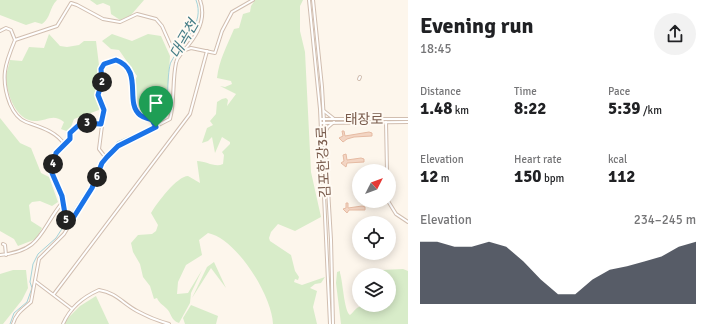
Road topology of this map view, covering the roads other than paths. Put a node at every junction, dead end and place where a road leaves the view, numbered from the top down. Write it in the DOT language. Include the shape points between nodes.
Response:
graph roads {
  1 [pos="200,0"];
  2 [pos="252,0"];
  3 [pos="309,0"];
  4 [pos="313,0"];
  5 [pos="0,31"];
  6 [pos="15,40"];
  7 [pos="184,51"];
  8 [pos="207,51"];
  9 [pos="178,54"];
  10 [pos="324,109"];
  11 [pos="320,119"];
  12 [pos="324,119"];
  13 [pos="408,119"];
  14 [pos="334,120"];
  15 [pos="386,120"];
  16 [pos="408,122"];
  17 [pos="321,123"];
  18 [pos="324,123"];
  19 [pos="101,124"];
  20 [pos="155,126"];
  21 [pos="325,133"];
  22 [pos="65,145"];
  23 [pos="105,156"];
  24 [pos="387,164"];
  25 [pos="62,203"];
  26 [pos="392,208"];
  27 [pos="68,222"];
  28 [pos="408,222"];
  29 [pos="3,244"];
  30 [pos="0,255"];
  31 [pos="6,255"];
  32 [pos="35,281"];
  33 [pos="54,294"];
  34 [pos="72,309"];
  35 [pos="13,324"];
  36 [pos="63,324"];
  37 [pos="169,324"];
  38 [pos="330,324"];
  39 [pos="333,324"];
  1 -- 7 [label="street" via="203,19"];
  2 -- 8 [label="street" via="232,12 215,52"];
  3 -- 11 [label="street, 김포한강3로"];
  4 -- 10 [label="street, 김포한강3로"];
  5 -- 6 [label="street" via="6,28 11,30"];
  6 -- 9 [label="street" via="57,26 71,3 103,19 120,22 137,14 156,19"];
  6 -- 22 [label="street" via="5,64 3,78 14,111 25,122 46,129"];
  7 -- 8 [label="street" via="191,48"];
  7 -- 9 [label="street"];
  8 -- 33 [label="street" via="190,114"];
  9 -- 20 [label="street" via="170,119"];
  10 -- 12 [label="street, 김포한강3로"];
  10 -- 14 [label="street" via="326,115"];
  11 -- 12 [label="street, 태장로"];
  11 -- 17 [label="street, 김포한강3로"];
  12 -- 14 [label="street, 태장로"];
  12 -- 18 [label="street, 김포한강3로"];
  13 -- 15 [label="street, 태장로"];
  14 -- 15 [label="street"];
  14 -- 18 [label="street"];
  14 -- 21 [label="street"];
  15 -- 16 [label="street"];
  15 -- 24 [label="street"];
  17 -- 18 [label="street"];
  17 -- 38 [label="street, 김포한강3로"];
  18 -- 21 [label="street, 김포한강3로"];
  19 -- 20 [label="street" via="104,110 98,95 102,82 101,69 104,64 116,60 132,77 137,112 152,120"];
  19 -- 22 [label="street" via="81,123 70,133 70,139"];
  19 -- 23 [label="street" via="99,149"];
  20 -- 23 [label="street"];
  21 -- 39 [label="street, 김포한강3로"];
  22 -- 25 [label="street" via="56,153 52,173"];
  23 -- 27 [label="street" via="92,188"];
  25 -- 27 [label="street"];
  25 -- 31 [label="street" via="40,239"];
  26 -- 28 [label="street" via="396,214"];
  27 -- 32 [label="street" via="64,234 39,259"];
  29 -- 31 [label="street"];
  30 -- 31 [label="street"];
  32 -- 33 [label="street"];
  32 -- 35 [label="street" via="31,302 20,311"];
  33 -- 34 [label="street"];
  34 -- 36 [label="street"];
  34 -- 37 [label="street" via="98,290 105,291 155,320"];
}
